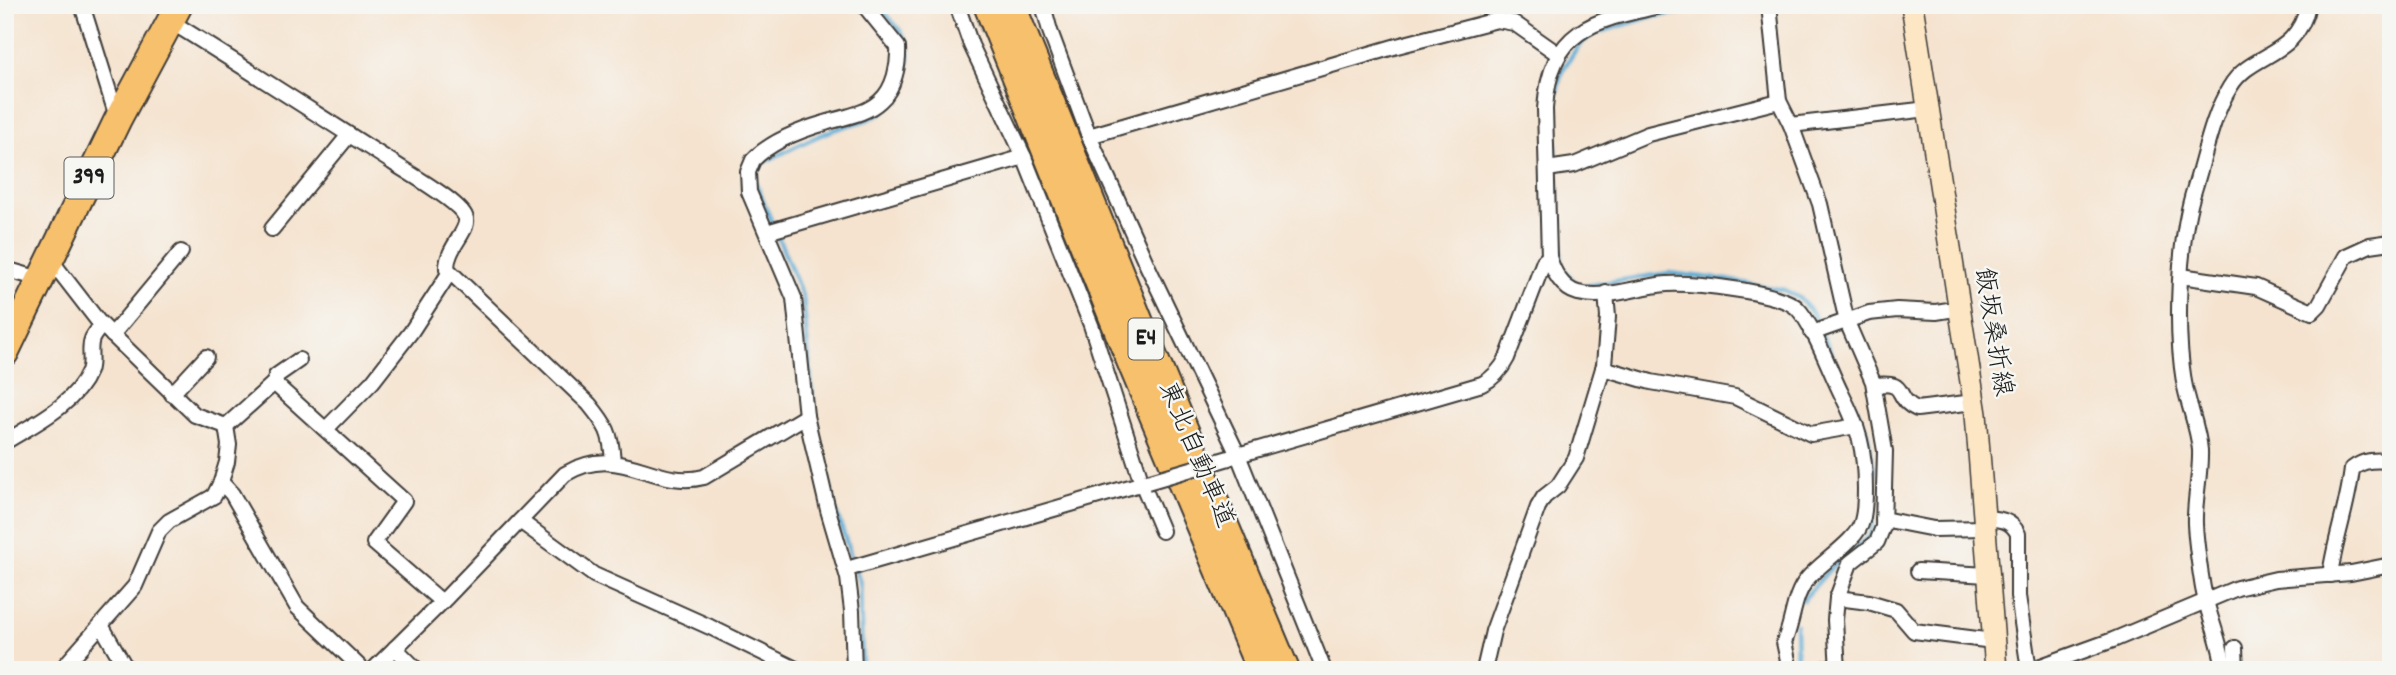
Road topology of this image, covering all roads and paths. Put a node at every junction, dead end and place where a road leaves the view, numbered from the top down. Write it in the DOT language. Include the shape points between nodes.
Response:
graph roads {
  1 [pos="82,5"];
  2 [pos="864,5"];
  3 [pos="957,5"];
  4 [pos="1664,5"];
  5 [pos="1769,5"];
  6 [pos="1912,5"];
  7 [pos="2308,5"];
  8 [pos="1031,6"];
  9 [pos="174,13"];
  10 [pos="977,22"];
  11 [pos="1558,54"];
  12 [pos="1779,101"];
  13 [pos="1928,110"];
  14 [pos="118,118"];
  15 [pos="1791,125"];
  16 [pos="349,135"];
  17 [pos="1089,136"];
  18 [pos="1024,157"];
  19 [pos="1554,169"];
  20 [pos="272,229"];
  21 [pos="773,230"];
  22 [pos="2391,242"];
  23 [pos="181,252"];
  24 [pos="1549,257"];
  25 [pos="45,269"];
  26 [pos="5,270"];
  27 [pos="450,272"];
  28 [pos="2181,276"];
  29 [pos="1606,293"];
  30 [pos="1961,308"];
  31 [pos="1847,322"];
  32 [pos="107,330"];
  33 [pos="1819,331"];
  34 [pos="5,353"];
  35 [pos="206,357"];
  36 [pos="299,360"];
  37 [pos="1603,368"];
  38 [pos="274,383"];
  39 [pos="1874,385"];
  40 [pos="173,394"];
  41 [pos="1974,402"];
  42 [pos="806,416"];
  43 [pos="226,426"];
  44 [pos="1856,426"];
  45 [pos="326,429"];
  46 [pos="5,443"];
  47 [pos="1233,456"];
  48 [pos="613,461"];
  49 [pos="2391,461"];
  50 [pos="221,482"];
  51 [pos="1144,482"];
  52 [pos="520,521"];
  53 [pos="1984,523"];
  54 [pos="1874,524"];
  55 [pos="1162,531"];
  56 [pos="2391,565"];
  57 [pos="853,567"];
  58 [pos="1918,571"];
  59 [pos="1988,575"];
  60 [pos="2330,575"];
  61 [pos="1837,598"];
  62 [pos="2205,601"];
  63 [pos="442,602"];
  64 [pos="101,625"];
  65 [pos="1993,641"];
  66 [pos="395,648"];
  67 [pos="2235,648"];
  68 [pos="1838,667"];
  69 [pos="61,670"];
  70 [pos="127,670"];
  71 [pos="363,670"];
  72 [pos="373,670"];
  73 [pos="417,670"];
  74 [pos="798,670"];
  75 [pos="854,670"];
  76 [pos="1260,670"];
  77 [pos="1286,670"];
  78 [pos="1324,670"];
  79 [pos="1484,670"];
  80 [pos="1790,670"];
  81 [pos="1819,670"];
  82 [pos="1996,670"];
  83 [pos="2030,670"];
  84 [pos="2224,670"];
  85 [pos="2236,670"];
  1 -- 14 [label="street"];
  2 -- 21 [label="street" via="898,47 891,85 872,107 798,133 755,157 748,172 749,192"];
  3 -- 10 [label="street"];
  4 -- 11 [label="street" via="1597,22"];
  5 -- 12 [label="street"];
  6 -- 13 [label="main road, 飯坂桑折線"];
  7 -- 28 [label="street" via="2301,27 2286,45 2243,72 2224,98 2188,210"];
  8 -- 17 [label="street" via="1049,31"];
  8 -- 77 [label="highway, 東北自動車道 / E4" via="1150,347"];
  9 -- 14 [label="highway, 399"];
  9 -- 16 [label="street"];
  10 -- 18 [label="street"];
  10 -- 76 [label="highway, 東北自動車道 / E4" via="1130,361"];
  11 -- 17 [label="street" via="1514,23 1497,20"];
  11 -- 19 [label="street" via="1546,99"];
  12 -- 15 [label="street"];
  12 -- 19 [label="street" via="1648,134"];
  13 -- 15 [label="street"];
  13 -- 30 [label="main road, 飯坂桑折線"];
  14 -- 25 [label="highway, 399"];
  15 -- 31 [label="street" via="1820,204"];
  16 -- 20 [label="street"];
  16 -- 27 [label="street" via="465,215 466,228 449,252"];
  17 -- 47 [label="street"];
  18 -- 21 [label="street"];
  18 -- 51 [label="street" via="1091,325"];
  19 -- 24 [label="street"];
  21 -- 42 [label="street" via="794,298"];
  22 -- 28 [label="street" via="2346,256 2312,312 2256,287"];
  23 -- 32 [label="street"];
  24 -- 29 [label="street" via="1568,288 1577,293"];
  24 -- 47 [label="street" via="1502,369 1491,379"];
  25 -- 26 [label="street"];
  25 -- 32 [label="street"];
  25 -- 34 [label="highway, 399"];
  27 -- 45 [label="street" via="373,381"];
  27 -- 48 [label="street" via="589,404 605,423"];
  28 -- 62 [label="street" via="2185,383 2200,451 2195,524"];
  29 -- 33 [label="street" via="1668,284 1755,293 1790,303"];
  29 -- 37 [label="street"];
  30 -- 31 [label="street" via="1869,313"];
  30 -- 41 [label="main road, 飯坂桑折線"];
  31 -- 33 [label="street"];
  31 -- 39 [label="street"];
  32 -- 40 [label="street"];
  32 -- 46 [label="street" via="92,339 90,368 72,396"];
  33 -- 44 [label="street"];
  35 -- 40 [label="street"];
  36 -- 38 [label="street" via="276,376"];
  37 -- 44 [label="street" via="1735,397 1811,434"];
  37 -- 79 [label="street" via="1576,458 1538,507 1520,552"];
  38 -- 43 [label="street"];
  38 -- 45 [label="street"];
  39 -- 41 [label="street" via="1891,383 1917,408"];
  39 -- 54 [label="street" via="1885,451"];
  40 -- 43 [label="street" via="195,415"];
  41 -- 53 [label="main road, 飯坂桑折線"];
  42 -- 48 [label="street" via="704,477 689,481"];
  42 -- 57 [label="street" via="828,510"];
  43 -- 50 [label="street" via="229,445"];
  44 -- 54 [label="street"];
  45 -- 63 [label="street" via="404,501 374,543"];
  47 -- 51 [label="street, bridge"];
  47 -- 78 [label="street"];
  48 -- 52 [label="street" via="587,464 565,474"];
  49 -- 60 [label="street" via="2372,460 2352,468"];
  50 -- 64 [label="street" via="214,496 159,531 135,586"];
  50 -- 71 [label="street" via="298,607"];
  51 -- 55 [label="street"];
  51 -- 57 [label="street"];
  52 -- 63 [label="street"];
  52 -- 74 [label="street" via="594,575"];
  53 -- 54 [label="street" via="1934,529"];
  53 -- 59 [label="main road, 飯坂桑折線"];
  53 -- 83 [label="street" via="2008,522 2018,534 2018,596"];
  54 -- 61 [label="street" via="1877,542 1850,564"];
  54 -- 80 [label="street" via="1857,532 1819,565 1798,593 1784,642"];
  56 -- 60 [label="street"];
  57 -- 75 [label="street"];
  58 -- 59 [label="street"];
  59 -- 65 [label="main road, 飯坂桑折線"];
  60 -- 62 [label="street" via="2276,579"];
  61 -- 65 [label="street" via="1896,610 1914,631"];
  61 -- 68 [label="street"];
  62 -- 83 [label="street"];
  62 -- 84 [label="street"];
  63 -- 66 [label="street"];
  64 -- 69 [label="street"];
  64 -- 70 [label="street"];
  65 -- 82 [label="main road, 飯坂桑折線"];
  66 -- 72 [label="street"];
  66 -- 73 [label="street"];
  67 -- 85 [label="street"];
  68 -- 81 [label="street"];
}
